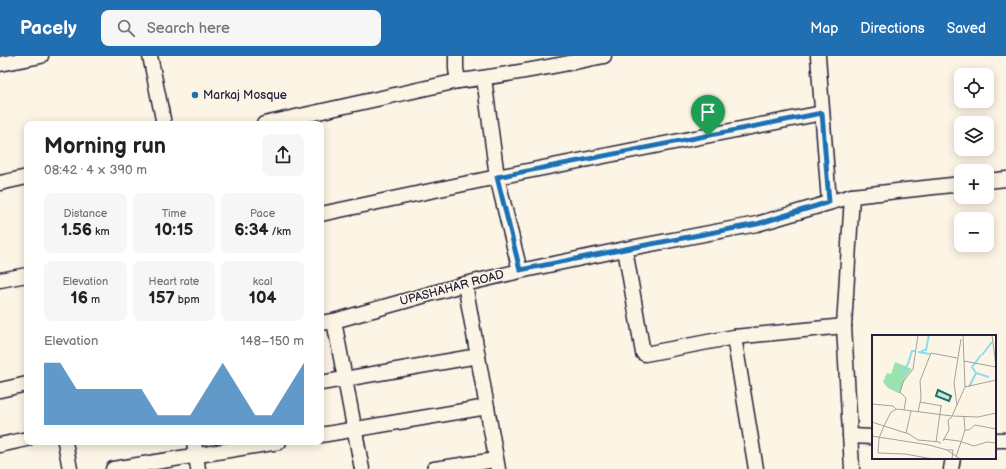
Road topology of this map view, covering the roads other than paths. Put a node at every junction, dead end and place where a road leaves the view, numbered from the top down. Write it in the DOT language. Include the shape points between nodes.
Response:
graph roads {
  1 [pos="41,56"];
  2 [pos="150,56"];
  3 [pos="456,56"];
  4 [pos="604,56"];
  5 [pos="818,56"];
  6 [pos="551,62"];
  7 [pos="0,64"];
  8 [pos="484,78"];
  9 [pos="458,81"];
  10 [pos="822,113"];
  11 [pos="163,121"];
  12 [pos="278,121"];
  13 [pos="497,177"];
  14 [pos="24,178"];
  15 [pos="1006,179"];
  16 [pos="994,180"];
  17 [pos="0,183"];
  18 [pos="954,185"];
  19 [pos="852,196"];
  20 [pos="829,202"];
  21 [pos="324,213"];
  22 [pos="625,249"];
  23 [pos="520,270"];
  24 [pos="24,276"];
  25 [pos="0,280"];
  26 [pos="465,284"];
  27 [pos="327,322"];
  28 [pos="844,326"];
  29 [pos="734,337"];
  30 [pos="478,356"];
  31 [pos="345,379"];
  32 [pos="324,382"];
  33 [pos="24,385"];
  34 [pos="0,390"];
  35 [pos="487,407"];
  36 [pos="354,429"];
  37 [pos="324,434"];
  38 [pos="850,436"];
  39 [pos="872,437"];
  40 [pos="24,440"];
  41 [pos="0,445"];
  42 [pos="65,445"];
  43 [pos="194,445"];
  44 [pos="267,445"];
  45 [pos="953,459"];
  46 [pos="197,463"];
  47 [pos="497,464"];
  48 [pos="70,469"];
  49 [pos="113,469"];
  50 [pos="362,469"];
  51 [pos="434,469"];
  52 [pos="756,469"];
  53 [pos="852,469"];
  54 [pos="951,469"];
  1 -- 7 [label="street"];
  2 -- 11 [label="street"];
  3 -- 9 [label="street"];
  4 -- 6 [label="street"];
  5 -- 10 [label="street"];
  6 -- 8 [label="street"];
  8 -- 9 [label="street"];
  8 -- 13 [label="street"];
  9 -- 12 [label="street"];
  10 -- 13 [label="street"];
  10 -- 20 [label="street"];
  13 -- 21 [label="street"];
  13 -- 23 [label="street"];
  14 -- 17 [label="street"];
  15 -- 16 [label="street"];
  18 -- 19 [label="street, UPASHAHAR ROAD"];
  19 -- 20 [label="street, UPASHAHAR ROAD"];
  19 -- 28 [label="street"];
  20 -- 22 [label="street, UPASHAHAR ROAD" via="757,224"];
  22 -- 23 [label="street, UPASHAHAR ROAD"];
  22 -- 29 [label="street" via="643,353"];
  23 -- 26 [label="street, UPASHAHAR ROAD"];
  24 -- 25 [label="street"];
  26 -- 27 [label="street, UPASHAHAR ROAD"];
  26 -- 30 [label="street"];
  27 -- 31 [label="street"];
  28 -- 29 [label="street"];
  28 -- 38 [label="street"];
  29 -- 52 [label="street"];
  30 -- 31 [label="street"];
  30 -- 35 [label="street"];
  31 -- 32 [label="street"];
  31 -- 36 [label="street"];
  33 -- 34 [label="street"];
  35 -- 36 [label="street"];
  35 -- 47 [label="street"];
  36 -- 37 [label="street"];
  36 -- 50 [label="street"];
  38 -- 39 [label="street"];
  38 -- 53 [label="street"];
  40 -- 41 [label="street"];
  42 -- 48 [label="street"];
  43 -- 46 [label="street"];
  44 -- 46 [label="street"];
  45 -- 54 [label="street"];
  46 -- 49 [label="street"];
  47 -- 51 [label="street"];
}
